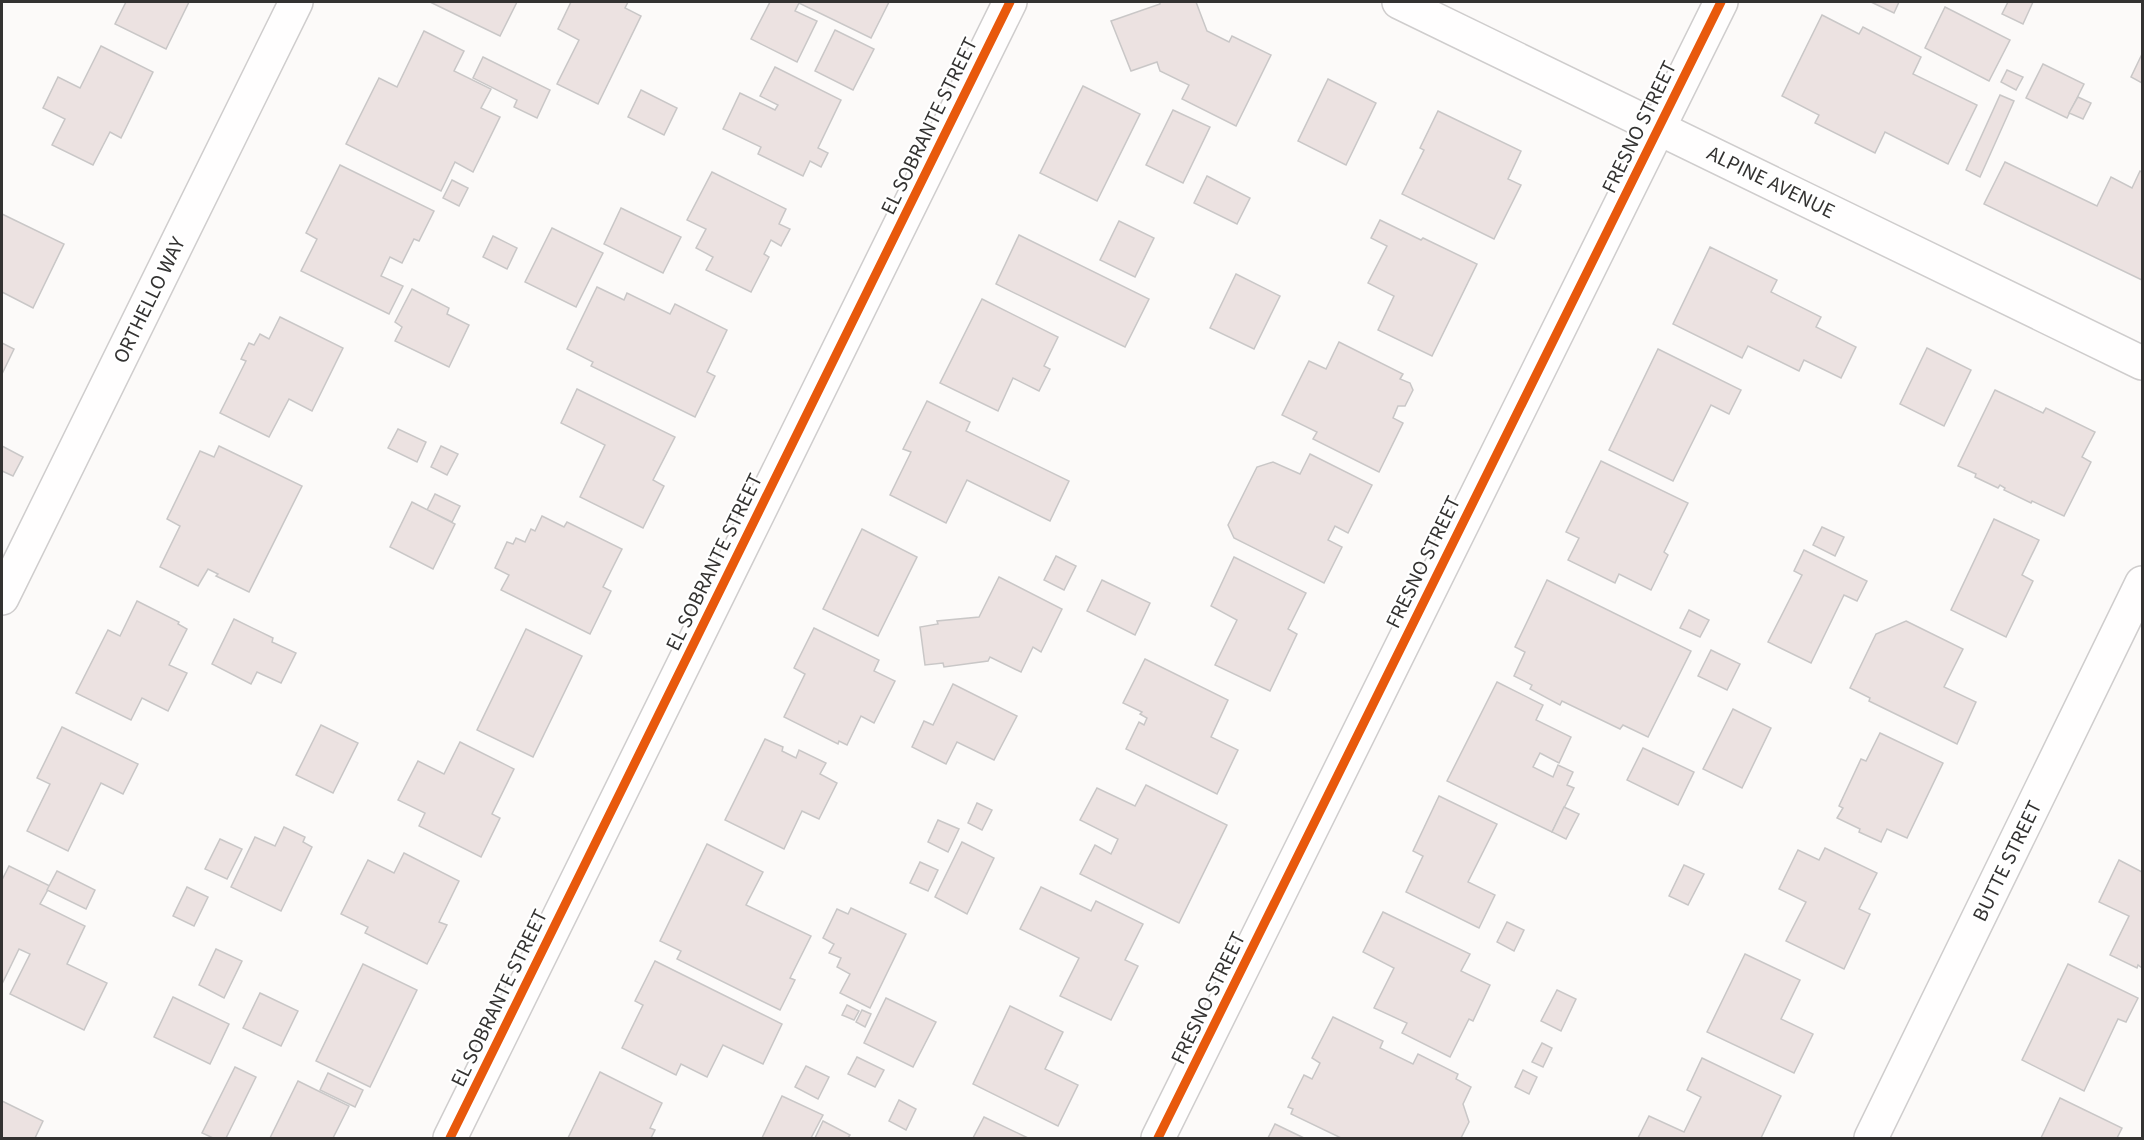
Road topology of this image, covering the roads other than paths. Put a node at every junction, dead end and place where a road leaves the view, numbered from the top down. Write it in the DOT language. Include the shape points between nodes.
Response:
graph roads {
  1 [pos="297,2"];
  2 [pos="1010,2"];
  3 [pos="1399,2"];
  4 [pos="1721,2"];
  5 [pos="1660,127"];
  6 [pos="2142,363"];
  7 [pos="2142,583"];
  8 [pos="2,598"];
  9 [pos="450,1138"];
  10 [pos="1158,1138"];
  11 [pos="1871,1138"];
  1 -- 8 [label="street, ORTHELLO WAY"];
  2 -- 9 [label="street, EL SOBRANTE STREET"];
  3 -- 5 [label="street, ALPINE AVENUE"];
  4 -- 5 [label="street, FRESNO STREET"];
  5 -- 6 [label="street, ALPINE AVENUE"];
  5 -- 10 [label="street, FRESNO STREET"];
  7 -- 11 [label="street, BUTTE STREET"];
}
